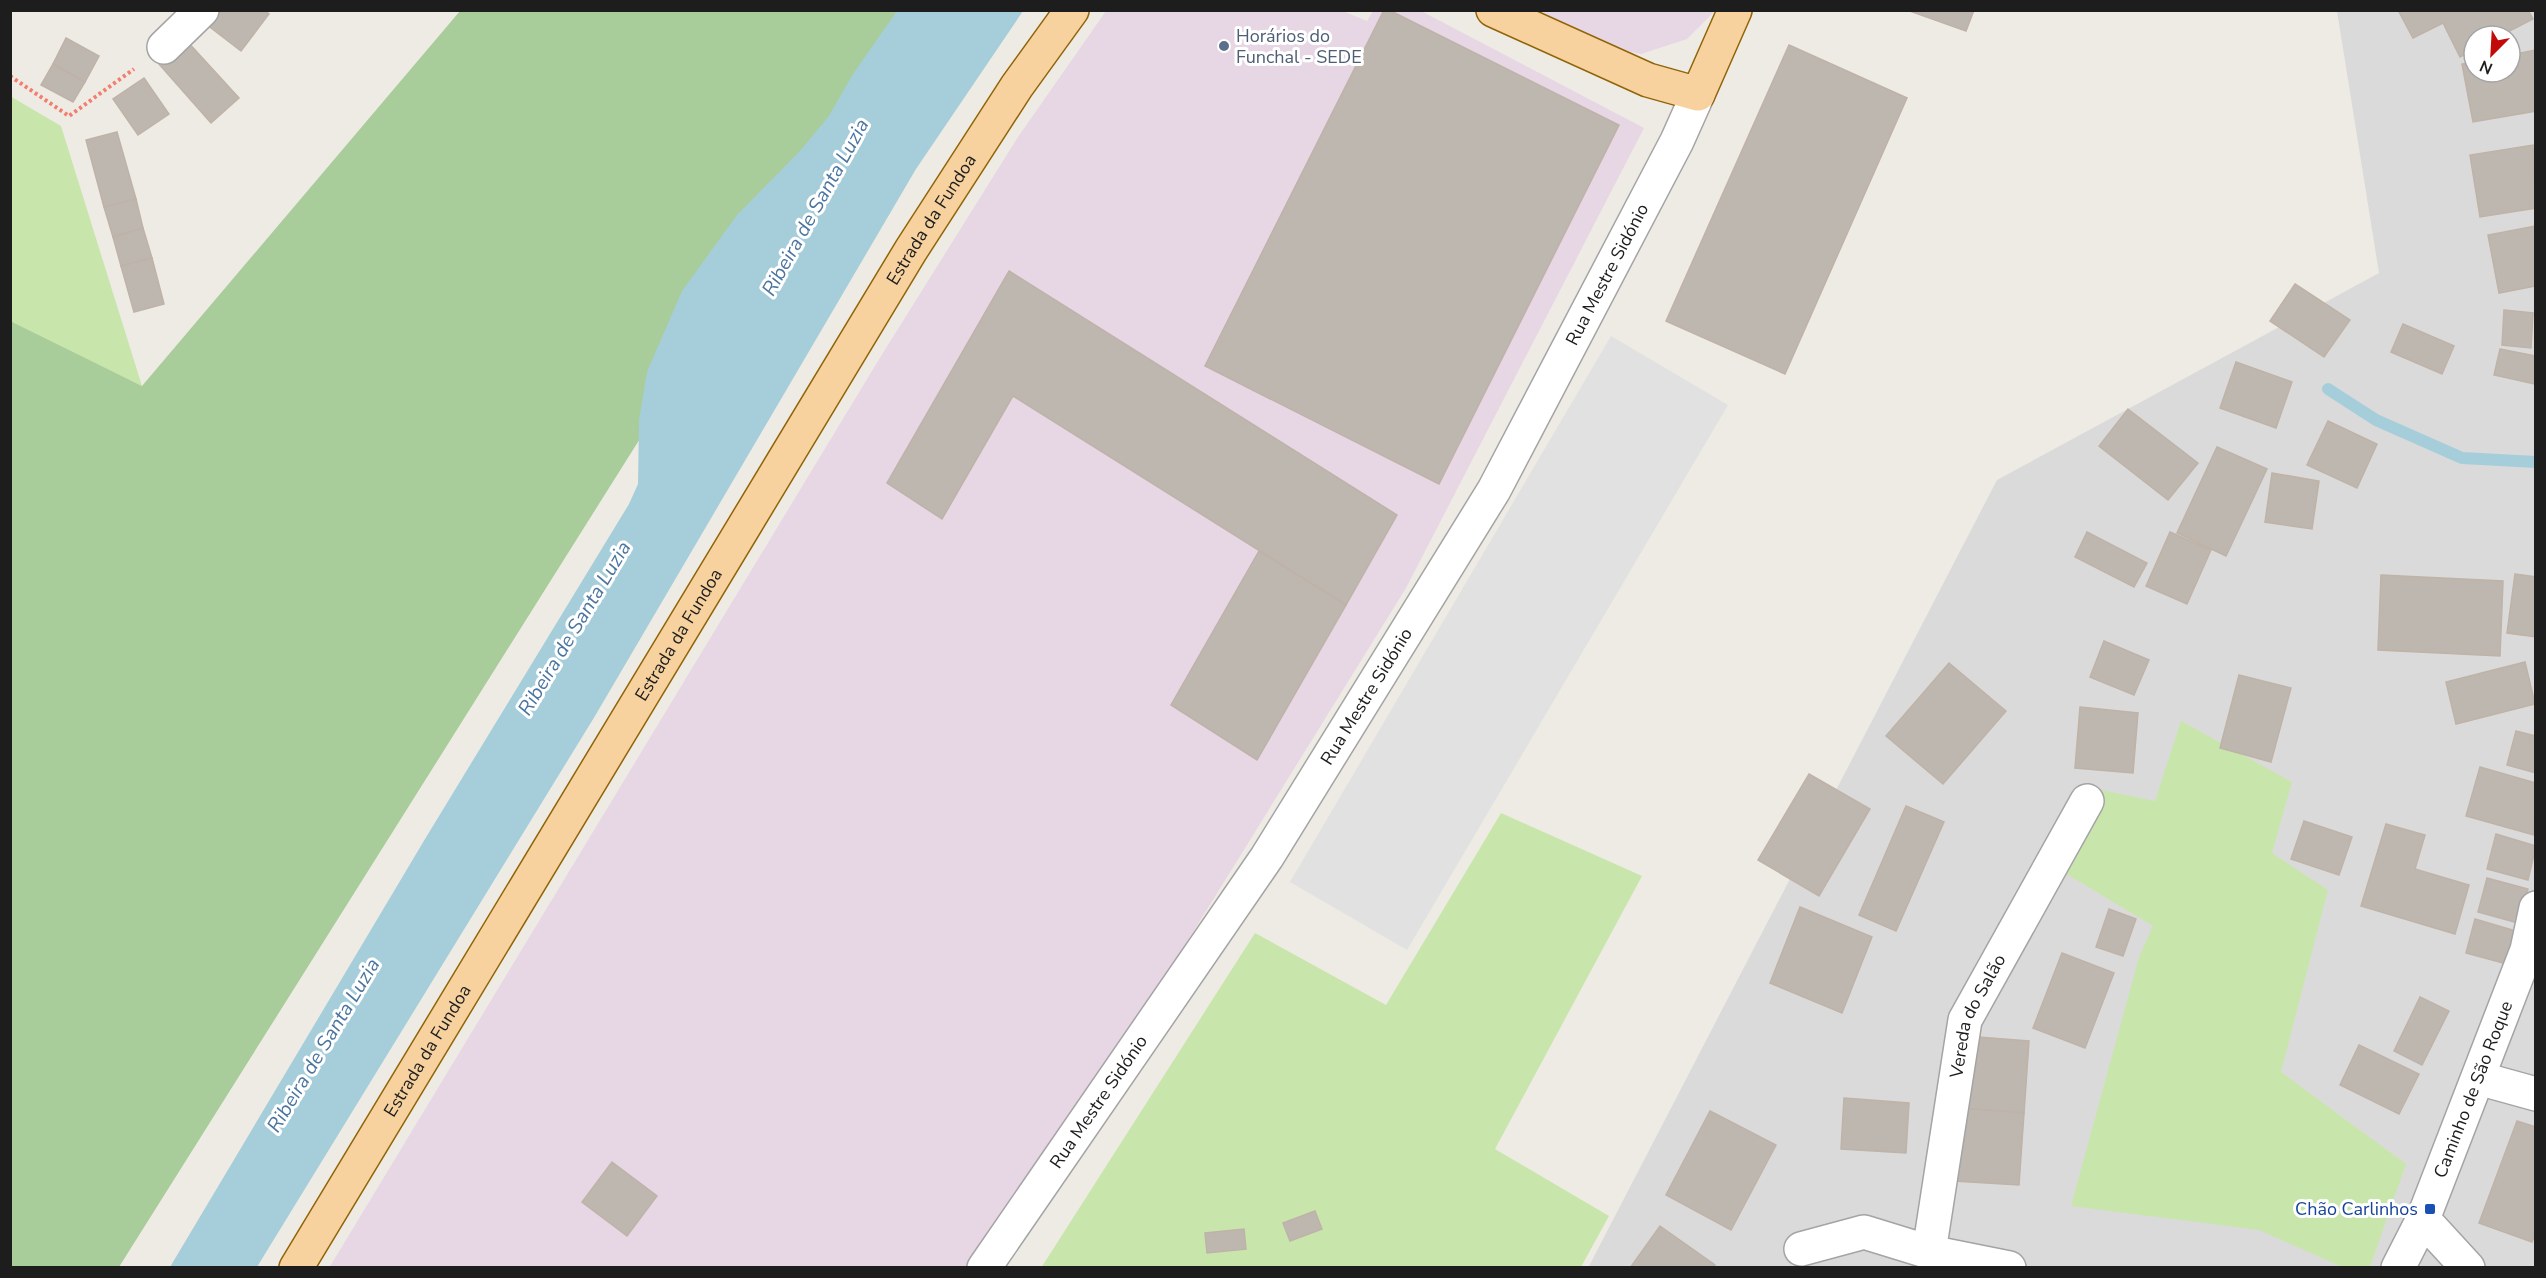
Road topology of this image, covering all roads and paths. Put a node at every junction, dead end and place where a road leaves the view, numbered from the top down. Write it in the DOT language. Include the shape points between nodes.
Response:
graph roads {
  1 [pos="202,10"];
  2 [pos="1072,10"];
  3 [pos="1493,10"];
  4 [pos="1735,10"];
  5 [pos="164,47"];
  6 [pos="10,76"];
  7 [pos="1698,94"];
  8 [pos="2087,801"];
  9 [pos="2535,908"];
  10 [pos="2478,1078"];
  11 [pos="2535,1094"];
  12 [pos="2423,1219"];
  13 [pos="1801,1249"];
  14 [pos="1929,1252"];
  15 [pos="296,1268"];
  16 [pos="984,1268"];
  17 [pos="2009,1268"];
  18 [pos="2398,1268"];
  19 [pos="2468,1268"];
  1 -- 5 [label="street"];
  2 -- 15 [label="main road, Estrada da Fundoa" via="1017,86 910,250"];
  3 -- 7 [label="main road" via="1648,80"];
  4 -- 7 [label="main road"];
  5 -- 6 [label="path" via="69,116"];
  7 -- 16 [label="street, Rua Mestre Sidónio" via="1494,490 1267,857"];
  8 -- 14 [label="street, Vereda do Salão" via="1965,1020"];
  9 -- 10 [label="street, Caminho de São Roque" via="2527,951"];
  10 -- 11 [label="street"];
  10 -- 12 [label="street, Caminho de São Roque"];
  12 -- 18 [label="street, Caminho de São Roque"];
  12 -- 19 [label="street"];
  13 -- 14 [label="street" via="1864,1232"];
  14 -- 17 [label="street"];
}
